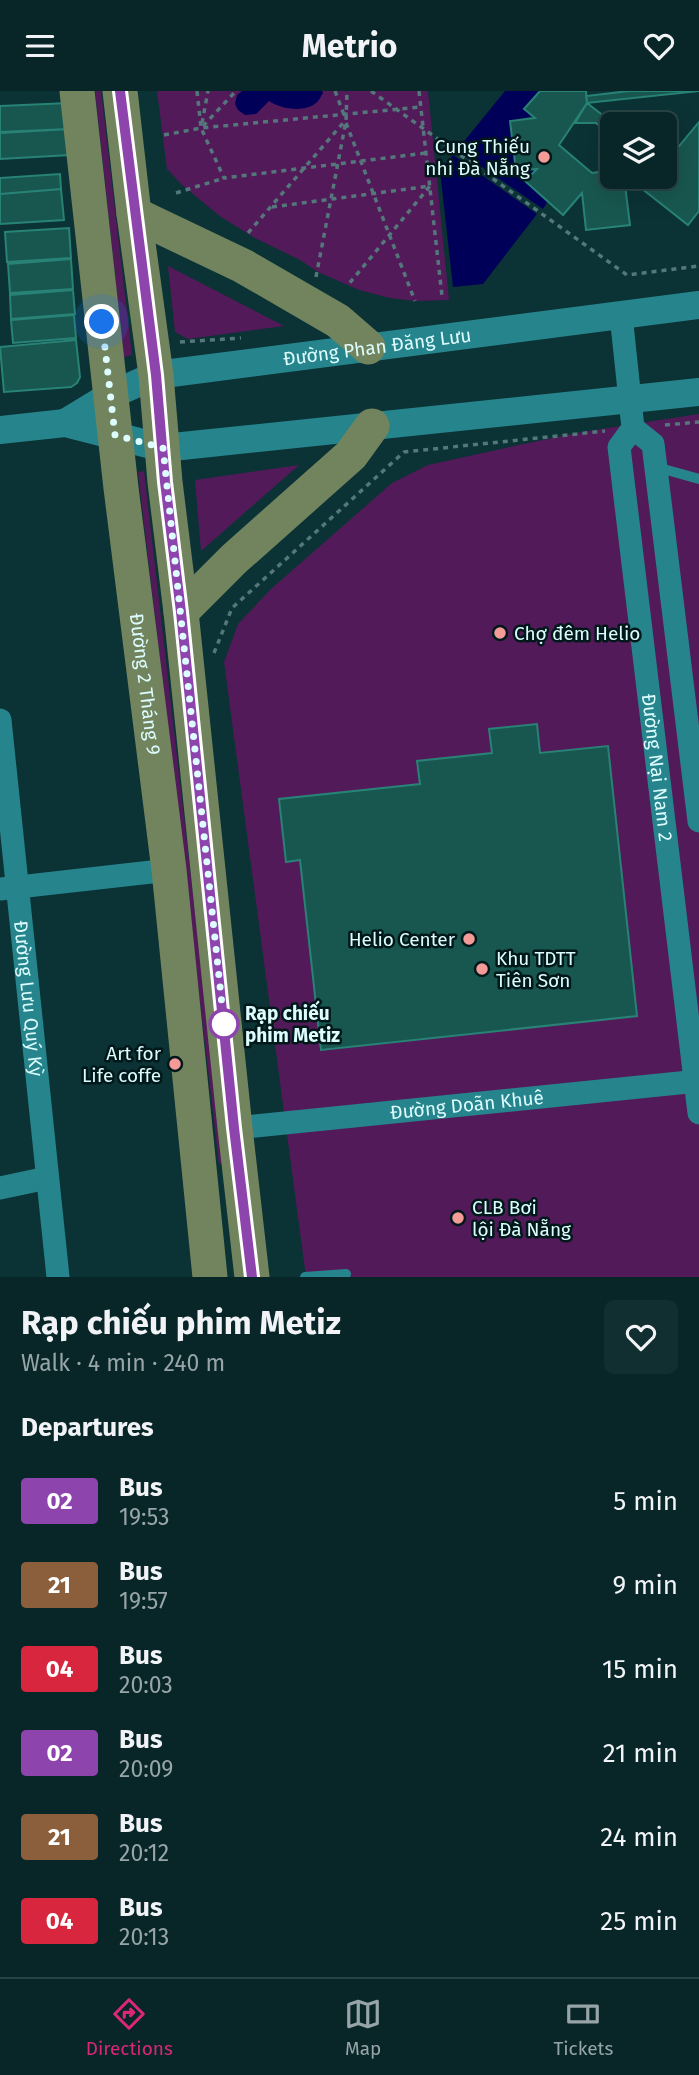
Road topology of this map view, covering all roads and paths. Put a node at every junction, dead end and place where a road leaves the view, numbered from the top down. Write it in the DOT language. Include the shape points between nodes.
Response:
graph roads {
  1 [pos="77,91"];
  2 [pos="120,91"];
  3 [pos="198,91"];
  4 [pos="208,91"];
  5 [pos="236,91"];
  6 [pos="335,91"];
  7 [pos="347,91"];
  8 [pos="371,91"];
  9 [pos="419,91"];
  10 [pos="421,107"];
  11 [pos="394,109"];
  12 [pos="345,113"];
  13 [pos="346,121"];
  14 [pos="201,128"];
  15 [pos="424,129"];
  16 [pos="164,135"];
  17 [pos="426,153"];
  18 [pos="360,160"];
  19 [pos="337,163"];
  20 [pos="306,167"];
  21 [pos="224,178"];
  22 [pos="430,186"];
  23 [pos="372,192"];
  24 [pos="176,193"];
  25 [pos="330,199"];
  26 [pos="272,208"];
  27 [pos="134,213"];
  28 [pos="248,233"];
  29 [pos="389,235"];
  30 [pos="699,266"];
  31 [pos="348,285"];
  32 [pos="442,296"];
  33 [pos="415,301"];
  34 [pos="305,303"];
  35 [pos="699,305"];
  36 [pos="621,315"];
  37 [pos="249,337"];
  38 [pos="180,342"];
  39 [pos="368,348"];
  40 [pos="156,375"];
  41 [pos="699,392"];
  42 [pos="111,395"];
  43 [pos="630,399"];
  44 [pos="699,422"];
  45 [pos="65,423"];
  46 [pos="372,426"];
  47 [pos="633,428"];
  48 [pos="0,430"];
  49 [pos="115,435"];
  50 [pos="163,448"];
  51 [pos="656,467"];
  52 [pos="699,479"];
  53 [pos="181,612"];
  54 [pos="212,658"];
  55 [pos="0,720"];
  56 [pos="2,752"];
  57 [pos="699,821"];
  58 [pos="169,870"];
  59 [pos="9,889"];
  60 [pos="697,1081"];
  61 [pos="699,1113"];
  62 [pos="234,1128"];
  63 [pos="47,1178"];
  64 [pos="0,1188"];
  65 [pos="346,1274"];
  66 [pos="58,1277"];
  67 [pos="210,1277"];
  68 [pos="252,1277"];
  69 [pos="305,1277"];
  1 -- 42 [label="main road, Đường 2 Tháng 9"];
  2 -- 27 [label="main road"];
  3 -- 14 [label="path"];
  4 -- 14 [label="path"];
  5 -- 14 [label="path"];
  6 -- 12 [label="path"];
  7 -- 12 [label="path"];
  8 -- 11 [label="path"];
  9 -- 10 [label="path"];
  10 -- 11 [label="path"];
  10 -- 15 [label="path"];
  11 -- 12 [label="path"];
  11 -- 15 [label="path"];
  12 -- 13 [label="path"];
  12 -- 14 [label="path"];
  13 -- 18 [label="path"];
  13 -- 19 [label="path"];
  13 -- 20 [label="path"];
  14 -- 16 [label="path"];
  14 -- 21 [label="path"];
  15 -- 17 [label="path"];
  15 -- 30 [label="path" via="627,275"];
  17 -- 18 [label="path"];
  17 -- 22 [label="path"];
  18 -- 19 [label="path"];
  18 -- 23 [label="path"];
  19 -- 20 [label="path"];
  19 -- 25 [label="path"];
  20 -- 21 [label="path"];
  20 -- 26 [label="path"];
  21 -- 24 [label="path"];
  22 -- 23 [label="path"];
  22 -- 29 [label="path"];
  22 -- 32 [label="path"];
  23 -- 25 [label="path"];
  23 -- 29 [label="path"];
  25 -- 26 [label="path"];
  25 -- 34 [label="path" via="318,272"];
  26 -- 28 [label="path"];
  27 -- 34 [label="main road" via="243,266"];
  27 -- 40 [label="main road"];
  29 -- 31 [label="path"];
  29 -- 33 [label="path"];
  34 -- 39 [label="main road" via="338,321"];
  35 -- 36 [label="street, Đường Phan Đăng Lưu"];
  36 -- 39 [label="street, Đường Phan Đăng Lưu"];
  36 -- 43 [label="street, Đường Nại Nam 2"];
  37 -- 38 [label="path"];
  39 -- 40 [label="street, Đường Phan Đăng Lưu"];
  40 -- 42 [label="street, Đường Phan Đăng Lưu"];
  40 -- 50 [label="main road"];
  41 -- 43 [label="street, Đường Phan Đăng Lưu"];
  42 -- 45 [label="street, Đường Phan Đăng Lưu"];
  42 -- 49 [label="main road, Đường 2 Tháng 9"];
  43 -- 46 [label="street, Đường Phan Đăng Lưu"];
  43 -- 47 [label="street, Đường Nại Nam 2"];
  44 -- 47 [label="path"];
  45 -- 48 [label="street, Đường Phan Đăng Lưu"];
  45 -- 49 [label="street, Đường Phan Đăng Lưu"];
  46 -- 50 [label="street, Đường Phan Đăng Lưu"];
  46 -- 53 [label="main road" via="351,455"];
  47 -- 51 [label="street, Đường Nại Nam 2" via="653,444"];
  47 -- 54 [label="path" via="404,452 232,608"];
  47 -- 60 [label="street, Đường Nại Nam 2" via="619,447"];
  49 -- 50 [label="street, Đường Phan Đăng Lưu"];
  49 -- 58 [label="main road, Đường 2 Tháng 9"];
  50 -- 53 [label="main road"];
  51 -- 52 [label="lane"];
  51 -- 57 [label="street, Đường Nại Nam 2"];
  53 -- 62 [label="main road"];
  55 -- 56 [label="street, Đường Lưu Quý Kỳ"];
  56 -- 59 [label="street, Đường Lưu Quý Kỳ"];
  58 -- 59 [label="street"];
  58 -- 67 [label="main road, Đường 2 Tháng 9"];
  59 -- 63 [label="street, Đường Lưu Quý Kỳ"];
  60 -- 61 [label="street, Đường Nại Nam 2"];
  60 -- 62 [label="street, Đường Doãn Khuê"];
  62 -- 68 [label="main road"];
  63 -- 64 [label="street"];
  63 -- 66 [label="street, Đường Lưu Quý Kỳ"];
  65 -- 69 [label="lane"];
}
